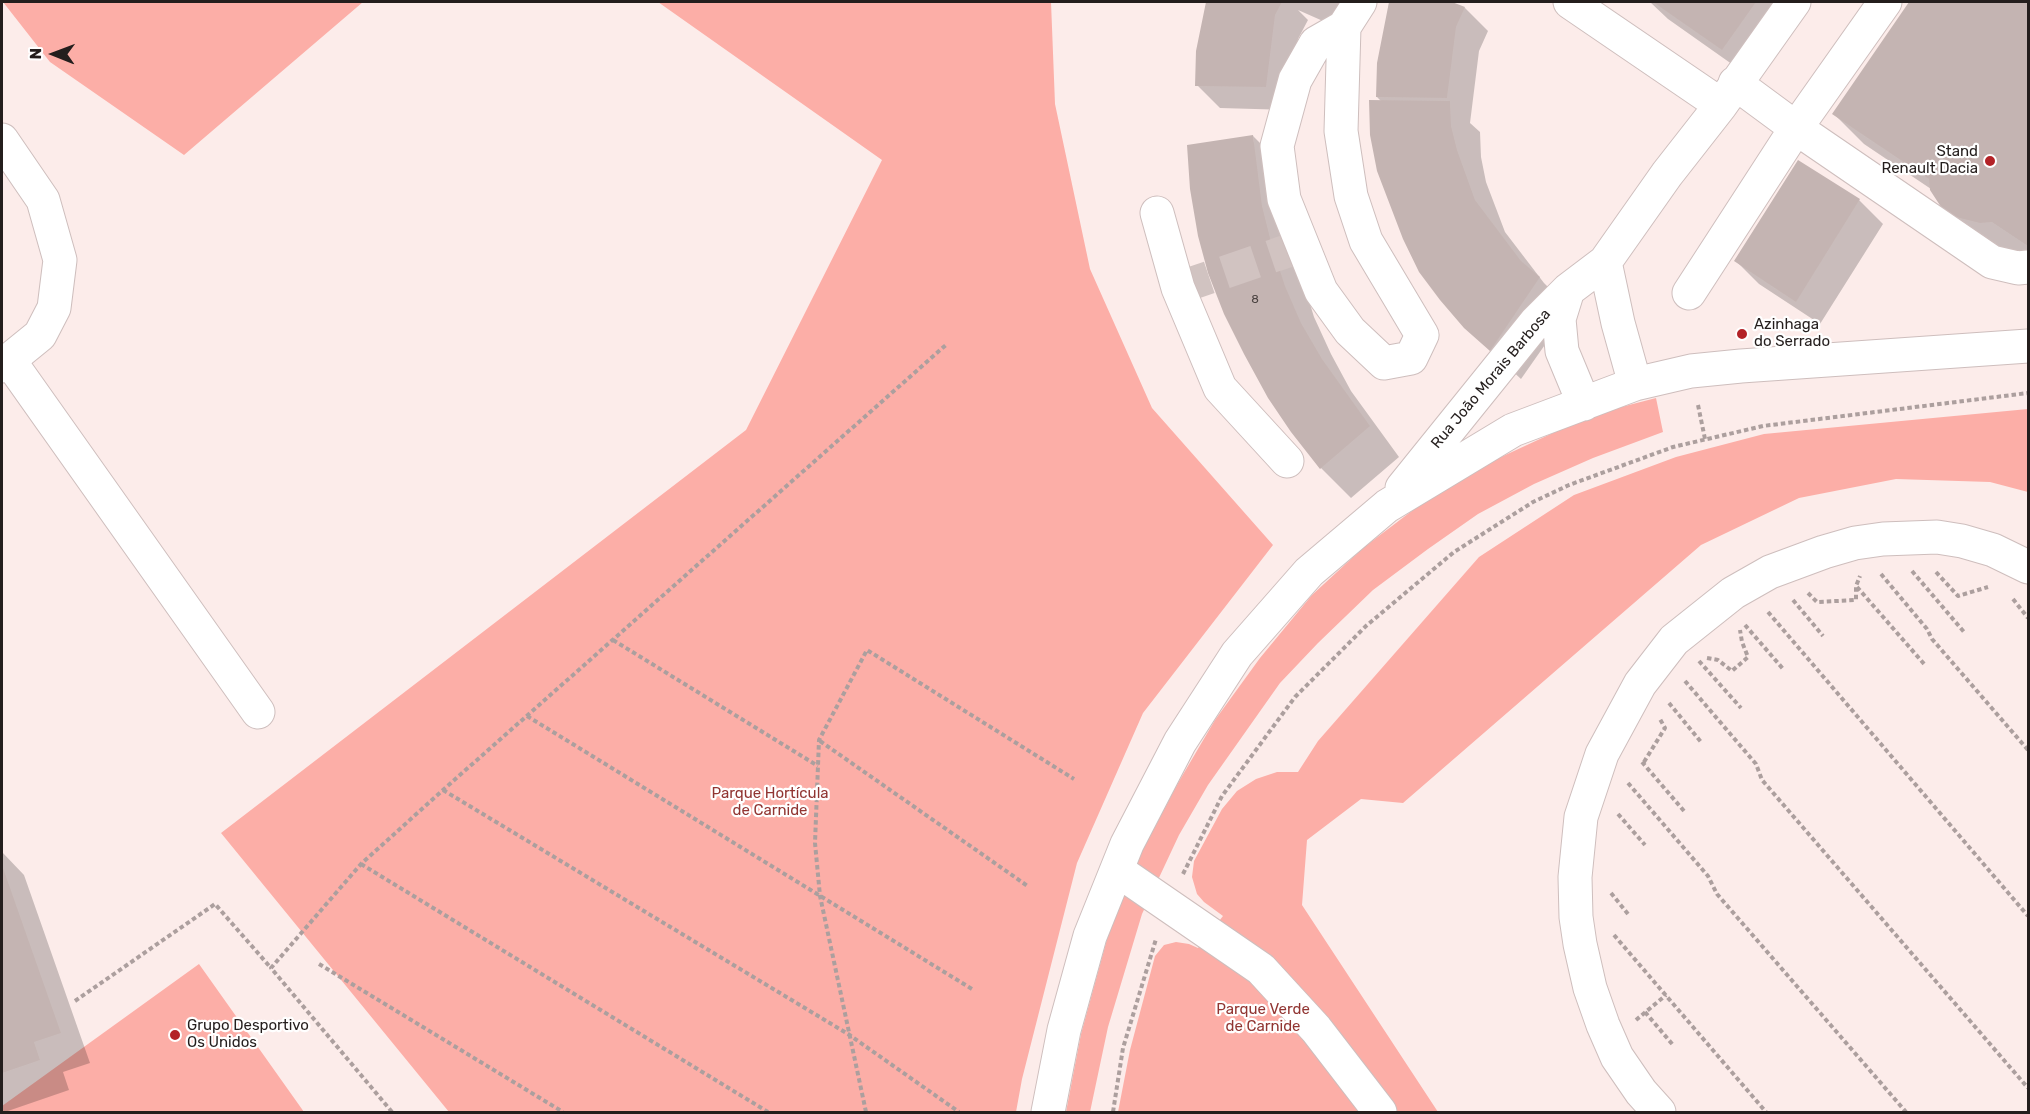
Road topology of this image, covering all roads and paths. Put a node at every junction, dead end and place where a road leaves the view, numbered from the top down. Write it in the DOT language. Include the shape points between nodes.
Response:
graph roads {
  1 [pos="1570,2"];
  2 [pos="1794,2"];
  3 [pos="1885,2"];
  4 [pos="1352,14"];
  5 [pos="1728,94"];
  6 [pos="1796,128"];
  7 [pos="2,140"];
  8 [pos="1157,213"];
  9 [pos="1605,262"];
  10 [pos="2028,267"];
  11 [pos="1568,290"];
  12 [pos="1689,293"];
  13 [pos="947,344"];
  14 [pos="2028,346"];
  15 [pos="5,363"];
  16 [pos="1635,384"];
  17 [pos="2028,393"];
  18 [pos="1584,404"];
  19 [pos="1287,461"];
  20 [pos="1387,506"];
  21 [pos="1929,564"];
  22 [pos="2028,567"];
  23 [pos="1878,570"];
  24 [pos="1912,571"];
  25 [pos="1862,573"];
  26 [pos="1856,586"];
  27 [pos="1990,587"];
  28 [pos="1805,591"];
  29 [pos="2007,592"];
  30 [pos="1790,596"];
  31 [pos="1764,607"];
  32 [pos="2028,618"];
  33 [pos="1964,632"];
  34 [pos="1823,636"];
  35 [pos="613,640"];
  36 [pos="1925,665"];
  37 [pos="1784,670"];
  38 [pos="1679,675"];
  39 [pos="1665,699"];
  40 [pos="1741,708"];
  41 [pos="258,712"];
  42 [pos="1658,714"];
  43 [pos="527,716"];
  44 [pos="819,740"];
  45 [pos="1701,742"];
  46 [pos="2028,750"];
  47 [pos="1638,762"];
  48 [pos="1644,762"];
  49 [pos="818,766"];
  50 [pos="1074,779"];
  51 [pos="1625,779"];
  52 [pos="443,790"];
  53 [pos="1684,811"];
  54 [pos="1617,812"];
  55 [pos="1645,845"];
  56 [pos="361,864"];
  57 [pos="1117,870"];
  58 [pos="1029,887"];
  59 [pos="1610,891"];
  60 [pos="820,896"];
  61 [pos="1169,905"];
  62 [pos="1628,914"];
  63 [pos="2028,916"];
  64 [pos="1613,934"];
  65 [pos="319,964"];
  66 [pos="271,968"];
  67 [pos="972,989"];
  68 [pos="75,1001"];
  69 [pos="1645,1012"];
  70 [pos="848,1034"];
  71 [pos="1673,1044"];
  72 [pos="2028,1088"];
  73 [pos="392,1113"];
  74 [pos="563,1113"];
  75 [pos="768,1113"];
  76 [pos="866,1113"];
  77 [pos="959,1113"];
  78 [pos="1048,1113"];
  79 [pos="1113,1113"];
  80 [pos="1380,1113"];
  81 [pos="1659,1113"];
  82 [pos="1766,1113"];
  83 [pos="1906,1113"];
  1 -- 5 [label="street"];
  2 -- 5 [label="street, Rua João Morais Barbosa"];
  3 -- 6 [label="street"];
  4 -- 4 [label="street" via="1316,43 1295,80 1277,146 1284,199 1321,291 1350,331 1384,363 1411,358 1422,335 1366,241 1351,196 1341,131"];
  5 -- 6 [label="street"];
  5 -- 9 [label="street, Rua João Morais Barbosa"];
  6 -- 10 [label="street" via="1992,262"];
  6 -- 12 [label="street"];
  7 -- 15 [label="street" via="43,200 60,260 54,308 40,335"];
  8 -- 19 [label="street" via="1178,288 1220,388"];
  9 -- 11 [label="street, Rua João Morais Barbosa"];
  9 -- 16 [label="street"];
  11 -- 18 [label="street" via="1559,319 1562,351"];
  11 -- 20 [label="street, Rua João Morais Barbosa" via="1534,323"];
  13 -- 35 [label="path"];
  14 -- 16 [label="street" via="1741,366 1691,371"];
  15 -- 41 [label="street"];
  16 -- 18 [label="street"];
  17 -- 61 [label="path" via="1763,426 1666,449 1533,502 1454,552 1366,627 1294,697 1222,795"];
  18 -- 20 [label="street" via="1513,430"];
  20 -- 57 [label="street" via="1309,572 1237,654 1180,742"];
  21 -- 27 [label="path" via="1958,596"];
  22 -- 81 [label="street" via="1994,550 1937,537 1884,539 1824,552 1770,572 1733,593 1674,640 1640,684 1602,754 1584,806 1575,877 1576,917 1590,988 1603,1025 1617,1058"];
  23 -- 46 [label="path"];
  24 -- 33 [label="path"];
  25 -- 26 [label="path"];
  26 -- 28 [label="path" via="1856,600 1817,602"];
  26 -- 36 [label="path"];
  29 -- 32 [label="path"];
  30 -- 34 [label="path"];
  31 -- 63 [label="path"];
  35 -- 43 [label="path"];
  35 -- 49 [label="path"];
  37 -- 40 [label="path" via="1742,621 1740,635 1748,657 1732,671 1719,660 1696,657"];
  38 -- 72 [label="path" via="1756,764 1762,780"];
  39 -- 45 [label="path"];
  42 -- 48 [label="path" via="1665,728"];
  43 -- 52 [label="path"];
  43 -- 60 [label="path"];
  44 -- 49 [label="path"];
  44 -- 50 [label="path" via="867,650"];
  44 -- 58 [label="path"];
  47 -- 48 [label="path"];
  48 -- 53 [label="path"];
  49 -- 60 [label="path" via="815,843"];
  51 -- 83 [label="path" via="1708,876 1717,894"];
  52 -- 56 [label="path"];
  52 -- 70 [label="path"];
  54 -- 55 [label="path"];
  56 -- 66 [label="path"];
  56 -- 75 [label="path"];
  57 -- 61 [label="street"];
  57 -- 78 [label="street" via="1090,936 1064,1030"];
  59 -- 62 [label="path"];
  60 -- 67 [label="path"];
  60 -- 70 [label="path"];
  61 -- 79 [label="path" via="1123,1048"];
  61 -- 80 [label="street" via="1261,969 1316,1029"];
  64 -- 82 [label="path"];
  65 -- 74 [label="path"];
  66 -- 68 [label="path" via="215,904"];
  66 -- 73 [label="path"];
  69 -- 71 [label="path"];
  70 -- 76 [label="path"];
  70 -- 77 [label="path"];
}
